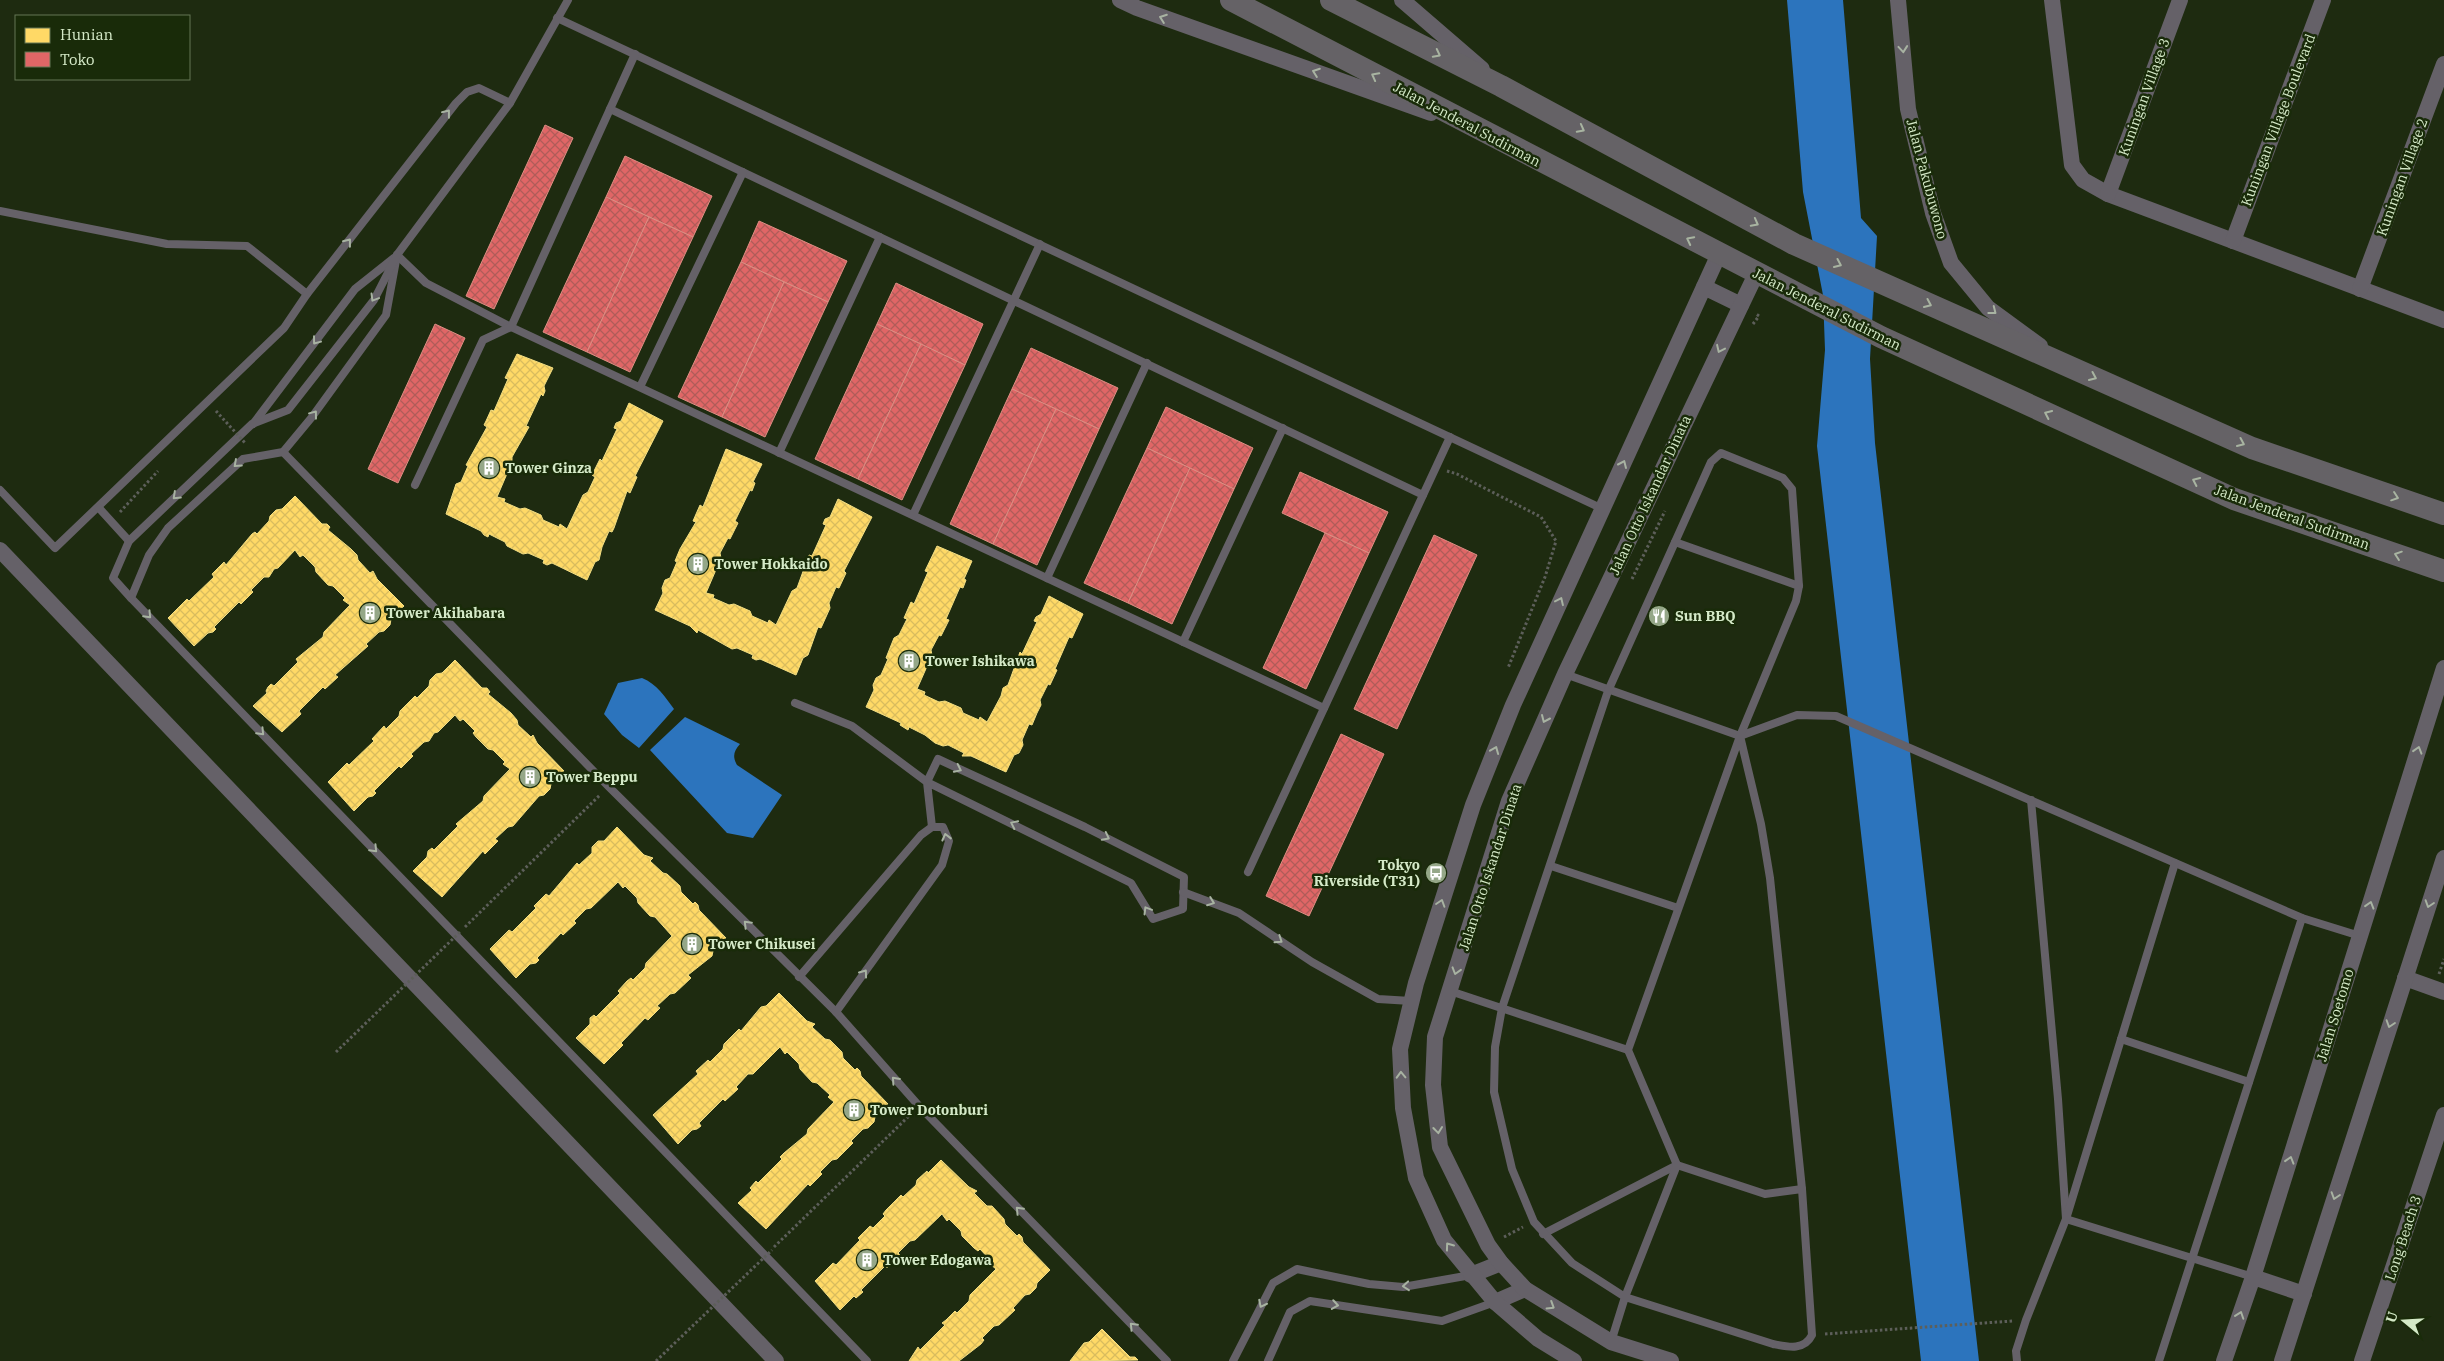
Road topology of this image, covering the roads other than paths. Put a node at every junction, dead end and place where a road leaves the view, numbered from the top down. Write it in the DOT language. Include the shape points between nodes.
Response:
graph roads {
  1 [pos="568,0"];
  2 [pos="1120,0"];
  3 [pos="1231,0"];
  4 [pos="1331,0"];
  5 [pos="1402,0"];
  6 [pos="1898,0"];
  7 [pos="2052,0"];
  8 [pos="2180,0"];
  9 [pos="2323,0"];
  10 [pos="557,18"];
  11 [pos="635,54"];
  12 [pos="2444,64"];
  13 [pos="1501,86"];
  14 [pos="510,103"];
  15 [pos="610,109"];
  16 [pos="1478,130"];
  17 [pos="742,172"];
  18 [pos="2108,194"];
  19 [pos="0,211"];
  20 [pos="880,237"];
  21 [pos="2233,241"];
  22 [pos="1040,244"];
  23 [pos="1719,254"];
  24 [pos="397,255"];
  25 [pos="1756,274"];
  26 [pos="1704,287"];
  27 [pos="2360,289"];
  28 [pos="307,294"];
  29 [pos="1014,300"];
  30 [pos="1740,305"];
  31 [pos="2444,320"];
  32 [pos="511,327"];
  33 [pos="1147,363"];
  34 [pos="2066,365"];
  35 [pos="640,388"];
  36 [pos="252,424"];
  37 [pos="1282,428"];
  38 [pos="1450,437"];
  39 [pos="283,452"];
  40 [pos="779,452"];
  41 [pos="415,485"];
  42 [pos="0,490"];
  43 [pos="1423,495"];
  44 [pos="99,508"];
  45 [pos="1603,509"];
  46 [pos="2444,514"];
  47 [pos="913,515"];
  48 [pos="129,541"];
  49 [pos="1675,542"];
  50 [pos="0,550"];
  51 [pos="2444,571"];
  52 [pos="1047,578"];
  53 [pos="1799,586"];
  54 [pos="131,598"];
  55 [pos="1183,642"];
  56 [pos="2444,668"];
  57 [pos="1565,674"];
  58 [pos="1608,691"];
  59 [pos="795,704"];
  60 [pos="1324,708"];
  61 [pos="1740,736"];
  62 [pos="928,782"];
  63 [pos="2031,800"];
  64 [pos="932,827"];
  65 [pos="2444,858"];
  66 [pos="2174,863"];
  67 [pos="1551,866"];
  68 [pos="1248,872"];
  69 [pos="1183,892"];
  70 [pos="1678,908"];
  71 [pos="2302,918"];
  72 [pos="2360,936"];
  73 [pos="800,976"];
  74 [pos="2405,978"];
  75 [pos="1450,991"];
  76 [pos="2444,992"];
  77 [pos="1412,1001"];
  78 [pos="1502,1008"];
  79 [pos="836,1012"];
  80 [pos="2121,1039"];
  81 [pos="1628,1050"];
  82 [pos="2249,1082"];
  83 [pos="2444,1115"];
  84 [pos="1676,1165"];
  85 [pos="1802,1189"];
  86 [pos="2066,1219"];
  87 [pos="1544,1234"];
  88 [pos="2193,1257"];
  89 [pos="1501,1263"];
  90 [pos="1471,1275"];
  91 [pos="2253,1277"];
  92 [pos="1525,1289"];
  93 [pos="2304,1294"];
  94 [pos="1625,1297"];
  95 [pos="1495,1302"];
  96 [pos="1611,1342"];
  97 [pos="776,1361"];
  98 [pos="867,1361"];
  99 [pos="1167,1361"];
  100 [pos="1233,1361"];
  101 [pos="1268,1361"];
  102 [pos="1574,1361"];
  103 [pos="1671,1361"];
  104 [pos="2017,1361"];
  105 [pos="2159,1361"];
  106 [pos="2224,1361"];
  107 [pos="2282,1361"];
  108 [pos="2362,1361"];
  1 -- 10 [label="lane"];
  16 -- 2 [label="street, one-way"];
  16 -- 3 [label="main road, Jalan Jenderal Sudirman, one-way"];
  4 -- 13 [label="main road, one-way"];
  5 -- 13 [label="street"];
  6 -- 34 [label="street, Jalan Pakubuwono, one-way" via="1908,109 1933,213 1951,263 1988,308"];
  7 -- 18 [label="street" via="2072,165 2083,180"];
  8 -- 18 [label="street, Kuningan Village 3"];
  9 -- 21 [label="street, Kuningan Village Boulevard"];
  10 -- 11 [label="lane"];
  10 -- 14 [label="lane"];
  11 -- 15 [label="lane"];
  11 -- 22 [label="lane"];
  12 -- 27 [label="street, Kuningan Village 2"];
  13 -- 34 [label="main road, one-way" via="1794,244"];
  14 -- 24 [label="lane"];
  28 -- 14 [label="lane, one-way" via="466,92 479,88"];
  15 -- 17 [label="lane"];
  15 -- 32 [label="lane"];
  23 -- 16 [label="main road, Jalan Jenderal Sudirman, one-way"];
  17 -- 20 [label="lane"];
  17 -- 35 [label="lane"];
  18 -- 21 [label="street"];
  19 -- 28 [label="lane" via="167,244 247,246"];
  20 -- 29 [label="lane"];
  20 -- 40 [label="lane"];
  21 -- 27 [label="street"];
  22 -- 29 [label="lane"];
  22 -- 38 [label="lane"];
  23 -- 25 [label="main road, Jalan Jenderal Sudirman"];
  23 -- 26 [label="street"];
  24 -- 32 [label="lane" via="426,283"];
  24 -- 36 [label="lane, one-way" via="355,289"];
  24 -- 36 [label="lane, one-way" via="374,300 288,410"];
  39 -- 24 [label="lane, one-way" via="386,315"];
  25 -- 30 [label="street, Jalan Otto Iskandar Dinata"];
  51 -- 25 [label="main road, Jalan Jenderal Sudirman, one-way" via="2234,499 1881,337"];
  26 -- 30 [label="street"];
  45 -- 26 [label="street, one-way"];
  27 -- 31 [label="street"];
  28 -- 44 [label="lane" via="284,328"];
  29 -- 33 [label="lane"];
  29 -- 47 [label="lane"];
  30 -- 57 [label="street, Jalan Otto Iskandar Dinata, one-way"];
  32 -- 35 [label="lane"];
  32 -- 41 [label="lane" via="483,340"];
  33 -- 37 [label="lane"];
  33 -- 52 [label="lane"];
  34 -- 46 [label="main road, one-way" via="2252,448"];
  35 -- 40 [label="lane"];
  36 -- 48 [label="lane, one-way"];
  37 -- 43 [label="lane"];
  37 -- 55 [label="lane"];
  38 -- 43 [label="lane"];
  38 -- 45 [label="lane"];
  39 -- 54 [label="lane, one-way" via="243,459 168,528 149,555"];
  73 -- 39 [label="lane, one-way" via="608,787"];
  40 -- 47 [label="lane"];
  42 -- 44 [label="lane" via="56,548"];
  43 -- 60 [label="lane"];
  44 -- 48 [label="lane"];
  77 -- 45 [label="street, one-way" via="1473,805 1513,705"];
  47 -- 52 [label="lane"];
  48 -- 54 [label="lane" via="113,578"];
  49 -- 53 [label="lane"];
  49 -- 53 [label="lane" via="1711,462 1721,453 1730,455 1783,478 1792,489"];
  49 -- 58 [label="lane"];
  50 -- 97 [label="street"];
  52 -- 55 [label="lane"];
  53 -- 61 [label="lane" via="1796,601"];
  54 -- 98 [label="lane, one-way"];
  55 -- 60 [label="lane"];
  72 -- 56 [label="street, Jalan Soetomo, one-way"];
  57 -- 58 [label="lane"];
  57 -- 75 [label="street, Jalan Otto Iskandar Dinata, one-way" via="1509,801"];
  58 -- 61 [label="lane"];
  58 -- 67 [label="lane"];
  59 -- 62 [label="lane" via="852,726"];
  60 -- 68 [label="lane"];
  61 -- 63 [label="lane" via="1797,715 1836,716"];
  61 -- 70 [label="lane"];
  61 -- 85 [label="lane" via="1770,878"];
  62 -- 64 [label="lane"];
  62 -- 69 [label="lane, one-way" via="938,759 1184,877"];
  69 -- 62 [label="lane, one-way" via="1183,909 1153,919 1131,883"];
  63 -- 66 [label="lane"];
  63 -- 86 [label="lane"];
  64 -- 73 [label="lane" via="921,835"];
  79 -- 64 [label="lane, one-way" via="942,865 949,841 943,828"];
  65 -- 74 [label="street, one-way"];
  66 -- 71 [label="lane"];
  66 -- 80 [label="lane"];
  67 -- 70 [label="lane"];
  67 -- 78 [label="lane"];
  69 -- 77 [label="lane, one-way" via="1239,913 1312,962 1378,999"];
  70 -- 81 [label="lane"];
  71 -- 72 [label="lane"];
  71 -- 82 [label="lane"];
  91 -- 72 [label="street, Jalan Soetomo, one-way"];
  73 -- 79 [label="lane"];
  74 -- 76 [label="street"];
  74 -- 93 [label="street, one-way"];
  75 -- 78 [label="lane"];
  75 -- 89 [label="street, Jalan Otto Iskandar Dinata, one-way" via="1435,1037 1433,1086 1440,1147 1488,1245"];
  90 -- 77 [label="street, one-way" via="1444,1240 1416,1178 1402,1108 1400,1049"];
  78 -- 81 [label="lane"];
  78 -- 87 [label="lane" via="1495,1047 1494,1092 1512,1169 1534,1222"];
  99 -- 79 [label="lane, one-way" via="919,1106"];
  80 -- 82 [label="lane"];
  80 -- 86 [label="lane"];
  81 -- 84 [label="lane"];
  82 -- 88 [label="lane"];
  83 -- 108 [label="street, Long Beach 3"];
  84 -- 85 [label="lane" via="1765,1194"];
  84 -- 87 [label="lane"];
  84 -- 94 [label="lane"];
  85 -- 94 [label="lane" via="1812,1335 1809,1341 1795,1348 1773,1344"];
  86 -- 88 [label="lane"];
  86 -- 104 [label="lane" via="2026,1320 2016,1350"];
  87 -- 94 [label="lane" via="1572,1263"];
  88 -- 91 [label="lane"];
  88 -- 105 [label="lane"];
  89 -- 90 [label="street"];
  89 -- 92 [label="street, Jalan Otto Iskandar Dinata"];
  90 -- 95 [label="street"];
  90 -- 100 [label="lane, one-way" via="1403,1287 1369,1284 1297,1269 1273,1283"];
  91 -- 93 [label="street"];
  106 -- 91 [label="street, Jalan Soetomo, one-way"];
  92 -- 95 [label="street"];
  92 -- 96 [label="street, Jalan Otto Iskandar Dinata, one-way"];
  93 -- 107 [label="street"];
  94 -- 96 [label="lane"];
  101 -- 95 [label="lane, one-way" via="1290,1312 1310,1301 1442,1321"];
  95 -- 102 [label="street" via="1538,1339"];
  96 -- 103 [label="street, Jalan Otto Iskandar Dinata"];
}
